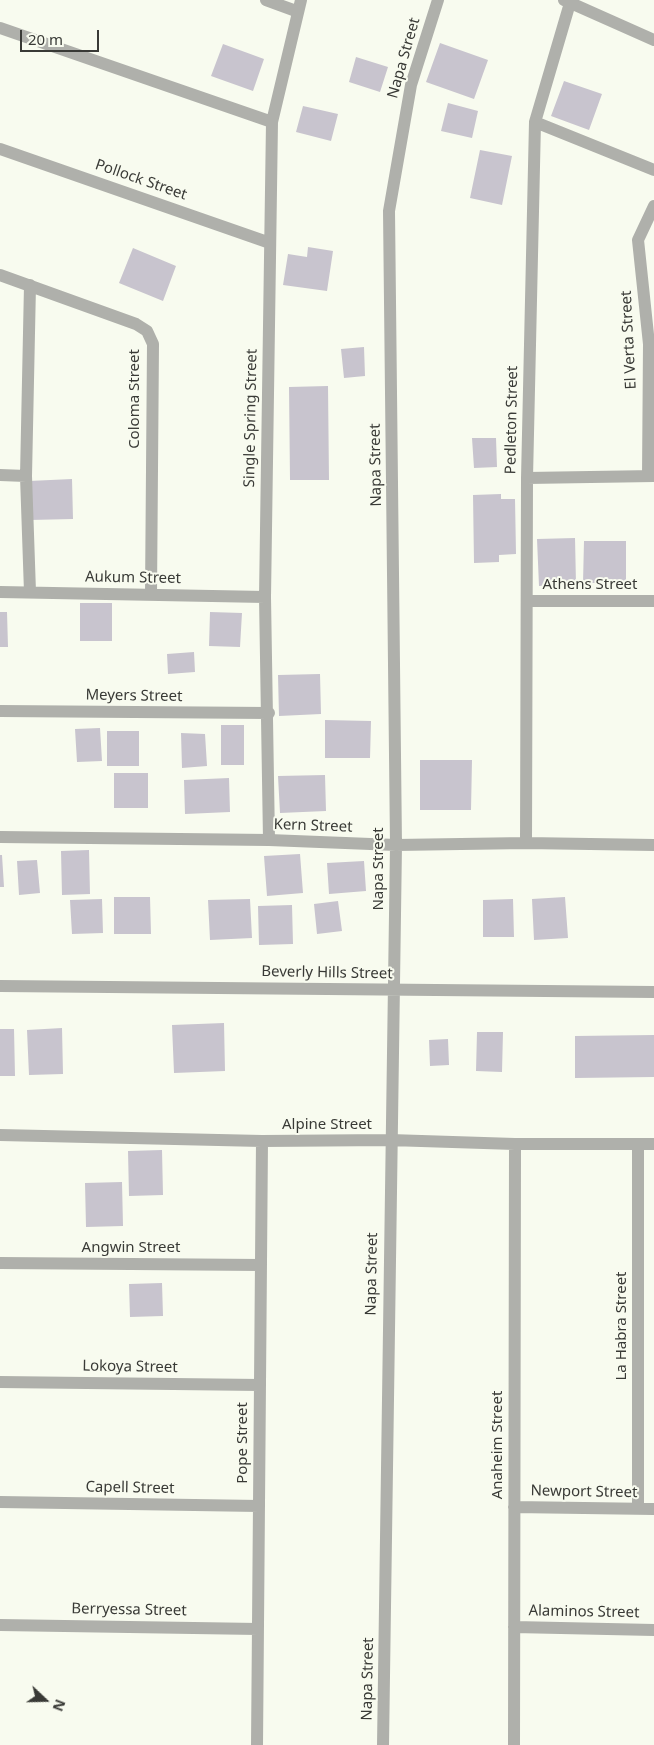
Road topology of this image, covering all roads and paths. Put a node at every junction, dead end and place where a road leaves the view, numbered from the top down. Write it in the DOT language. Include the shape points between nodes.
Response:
graph roads {
  1 [pos="266,0"];
  2 [pos="438,0"];
  3 [pos="567,1"];
  4 [pos="299,5"];
  5 [pos="0,28"];
  6 [pos="654,40"];
  7 [pos="272,122"];
  8 [pos="535,122"];
  9 [pos="0,149"];
  10 [pos="654,170"];
  11 [pos="654,206"];
  12 [pos="270,243"];
  13 [pos="0,275"];
  14 [pos="30,285"];
  15 [pos="651,344"];
  16 [pos="0,475"];
  17 [pos="26,476"];
  18 [pos="651,476"];
  19 [pos="527,478"];
  20 [pos="0,592"];
  21 [pos="30,592"];
  22 [pos="150,594"];
  23 [pos="265,597"];
  24 [pos="654,601"];
  25 [pos="527,602"];
  26 [pos="0,711"];
  27 [pos="269,713"];
  28 [pos="0,837"];
  29 [pos="270,840"];
  30 [pos="526,842"];
  31 [pos="396,845"];
  32 [pos="654,845"];
  33 [pos="0,986"];
  34 [pos="395,990"];
  35 [pos="654,992"];
  36 [pos="0,1135"];
  37 [pos="390,1140"];
  38 [pos="262,1142"];
  39 [pos="515,1144"];
  40 [pos="638,1144"];
  41 [pos="654,1144"];
  42 [pos="0,1263"];
  43 [pos="261,1265"];
  44 [pos="0,1382"];
  45 [pos="260,1385"];
  46 [pos="0,1502"];
  47 [pos="259,1506"];
  48 [pos="514,1507"];
  49 [pos="638,1509"];
  50 [pos="654,1509"];
  51 [pos="0,1625"];
  52 [pos="514,1628"];
  53 [pos="258,1629"];
  54 [pos="654,1630"];
  55 [pos="257,1745"];
  56 [pos="383,1745"];
  57 [pos="514,1745"];
  1 -- 4 [label="street"];
  2 -- 31 [label="street, Napa Street" via="411,85 389,211"];
  3 -- 6 [label="street"];
  3 -- 8 [label="street, Pedleton Street"];
  4 -- 7 [label="street, Single Spring Street"];
  5 -- 7 [label="street"];
  7 -- 12 [label="street, Single Spring Street"];
  8 -- 10 [label="street"];
  8 -- 19 [label="street, Pedleton Street"];
  9 -- 12 [label="street, Pollock Street"];
  11 -- 15 [label="street, El Verta Street" via="638,240"];
  12 -- 23 [label="street, Single Spring Street"];
  13 -- 14 [label="street, Coloma Street"];
  14 -- 17 [label="street"];
  14 -- 22 [label="street, Coloma Street" via="136,324 147,331 153,344"];
  15 -- 18 [label="street, El Verta Street"];
  16 -- 17 [label="street"];
  17 -- 21 [label="street"];
  18 -- 19 [label="street"];
  19 -- 25 [label="street, Pedleton Street"];
  20 -- 21 [label="street, Aukum Street"];
  21 -- 22 [label="street, Aukum Street"];
  22 -- 23 [label="street, Aukum Street"];
  23 -- 27 [label="street, Single Spring Street"];
  24 -- 25 [label="street, Athens Street"];
  25 -- 30 [label="street, Pedleton Street"];
  26 -- 27 [label="street, Meyers Street"];
  27 -- 29 [label="street, Single Spring Street"];
  28 -- 29 [label="street, Kern Street"];
  29 -- 31 [label="street, Kern Street"];
  30 -- 31 [label="street, Kern Street"];
  30 -- 32 [label="street, Kern Street"];
  31 -- 34 [label="street, Napa Street"];
  33 -- 34 [label="street, Beverly Hills Street"];
  34 -- 35 [label="street, Beverly Hills Street"];
  34 -- 37 [label="street, Napa Street"];
  36 -- 38 [label="street, Alpine Street"];
  37 -- 38 [label="street, Alpine Street"];
  37 -- 39 [label="street, Alpine Street"];
  37 -- 56 [label="street, Napa Street"];
  38 -- 43 [label="street, Pope Street"];
  39 -- 40 [label="street, Alpine Street"];
  39 -- 48 [label="street, Anaheim Street"];
  40 -- 41 [label="street, Alpine Street"];
  40 -- 49 [label="street, La Habra Street"];
  42 -- 43 [label="street, Angwin Street"];
  43 -- 45 [label="street, Pope Street"];
  44 -- 45 [label="street, Lokoya Street"];
  45 -- 47 [label="street, Pope Street"];
  46 -- 47 [label="street, Capell Street"];
  47 -- 53 [label="street, Pope Street"];
  48 -- 49 [label="street, Newport Street"];
  48 -- 52 [label="street, Anaheim Street"];
  49 -- 50 [label="street, Newport Street"];
  51 -- 53 [label="street, Berryessa Street"];
  52 -- 54 [label="street, Alaminos Street"];
  52 -- 57 [label="street, Anaheim Street"];
  53 -- 55 [label="street, Pope Street"];
}
